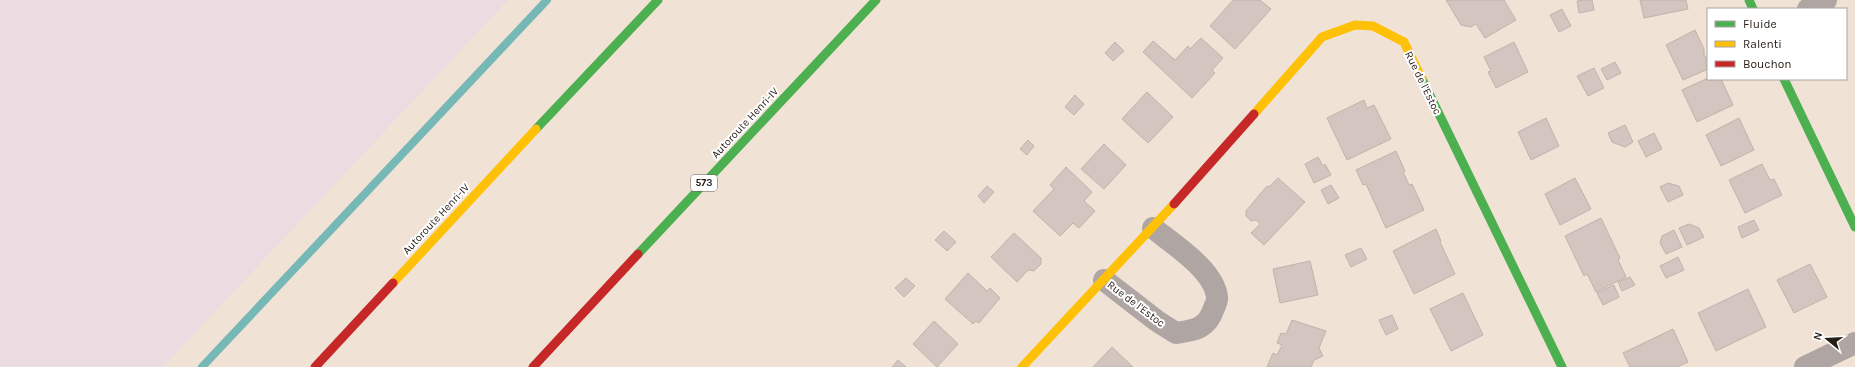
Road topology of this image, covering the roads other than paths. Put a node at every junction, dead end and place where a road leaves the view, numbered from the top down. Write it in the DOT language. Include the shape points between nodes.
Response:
graph roads {
  1 [pos="658,0"];
  2 [pos="876,0"];
  3 [pos="1826,0"];
  4 [pos="1810,8"];
  5 [pos="1784,80"];
  6 [pos="1855,227"];
  7 [pos="1153,228"];
  8 [pos="1104,280"];
  9 [pos="1855,343"];
  10 [pos="315,367"];
  11 [pos="533,367"];
  12 [pos="1022,367"];
  13 [pos="1562,367"];
  14 [pos="1805,367"];
  1 -- 10 [label="main road, Autoroute Henri-IV"];
  2 -- 11 [label="main road, Autoroute Henri-IV / 573"];
  3 -- 4 [label="street"];
  5 -- 6 [label="main road"];
  7 -- 8 [label="main road, Rue de l'Estoc"];
  7 -- 8 [label="street, Rue de l'Estoc" via="1211,279 1218,298 1211,319 1197,330 1176,333"];
  7 -- 13 [label="main road, Rue de l'Estoc" via="1322,37 1342,27 1363,24 1381,28 1404,42"];
  8 -- 12 [label="main road, Rue de l'Estoc"];
  9 -- 14 [label="street"];
}
